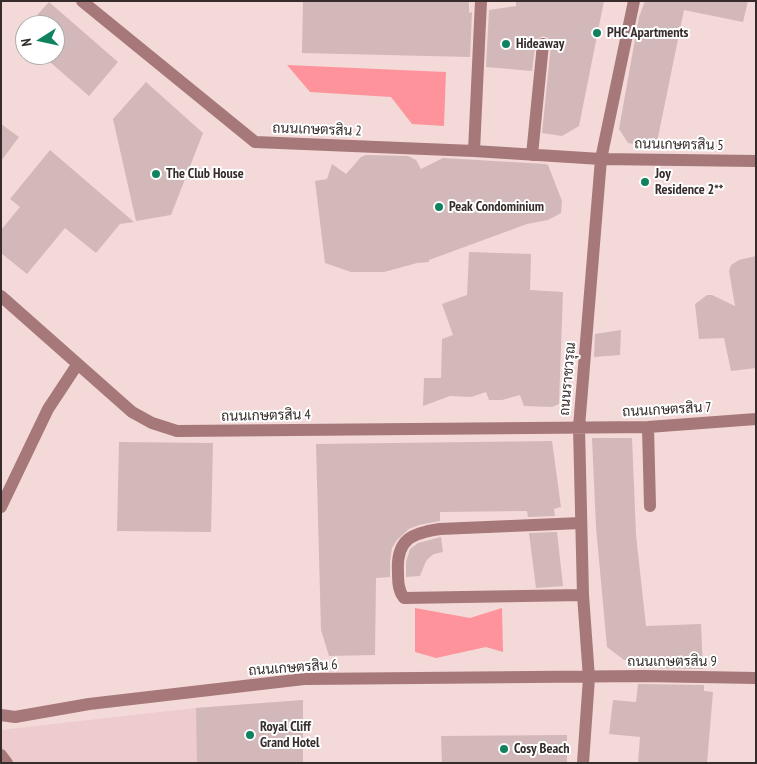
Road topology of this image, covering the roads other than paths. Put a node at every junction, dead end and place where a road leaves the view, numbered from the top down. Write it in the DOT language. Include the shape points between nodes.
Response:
graph roads {
  1 [pos="82,1"];
  2 [pos="480,1"];
  3 [pos="634,1"];
  4 [pos="543,44"];
  5 [pos="474,151"];
  6 [pos="532,155"];
  7 [pos="601,159"];
  8 [pos="756,161"];
  9 [pos="1,296"];
  10 [pos="77,365"];
  11 [pos="756,419"];
  12 [pos="648,427"];
  13 [pos="580,428"];
  14 [pos="650,506"];
  15 [pos="1,507"];
  16 [pos="581,523"];
  17 [pos="583,595"];
  18 [pos="589,678"];
  19 [pos="756,678"];
  20 [pos="1,715"];
  21 [pos="583,763"];
  1 -- 5 [label="street, ถนนเกษตรสิน 2" via="254,142"];
  2 -- 5 [label="street"];
  3 -- 7 [label="street, ถนนราชวรุณ"];
  4 -- 6 [label="street"];
  5 -- 6 [label="street, ถนนเกษตรสิน 2"];
  6 -- 7 [label="street, ถนนเกษตรสิน 2"];
  7 -- 8 [label="street, ถนนเกษตรสิน 5"];
  7 -- 13 [label="street, ถนนราชวรุณ"];
  9 -- 10 [label="street, ถนนเกษตรสิน 4"];
  10 -- 13 [label="street, ถนนเกษตรสิน 4" via="132,412 177,432"];
  10 -- 15 [label="street" via="48,409"];
  11 -- 12 [label="street, ถนนเกษตรสิน 7"];
  12 -- 13 [label="street, ถนนเกษตรสิน 7"];
  12 -- 14 [label="street"];
  13 -- 16 [label="street, ถนนราชวรุณ"];
  16 -- 17 [label="street, ถนนราชวรุณ"];
  16 -- 17 [label="street" via="440,528 411,537 402,546 397,559 398,584 404,598"];
  17 -- 18 [label="street, ถนนราชวรุณ"];
  18 -- 19 [label="street, ถนนเกษตรสิน 9"];
  18 -- 20 [label="street, ถนนเกษตรสิน 6" via="304,679 89,704 16,717"];
  18 -- 21 [label="street, ถนนราชวรุณ"];
}
